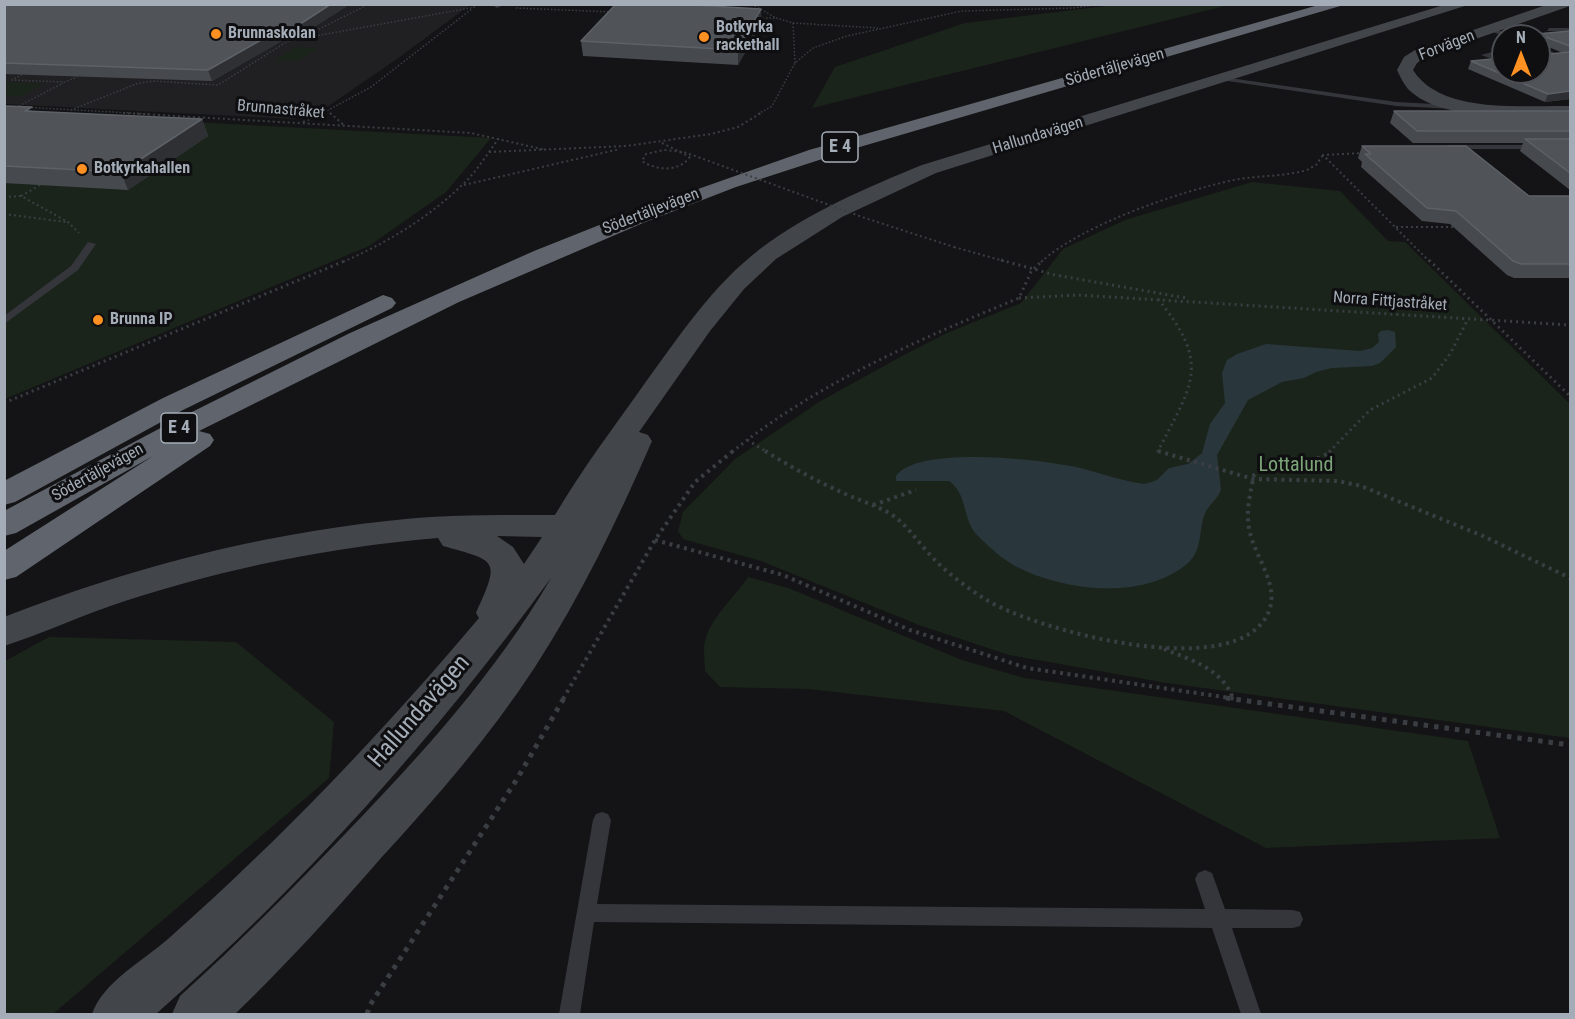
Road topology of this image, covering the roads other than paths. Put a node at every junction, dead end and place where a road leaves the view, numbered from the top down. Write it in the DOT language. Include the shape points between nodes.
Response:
graph roads {
  1 [pos="1298,4"];
  2 [pos="1340,4"];
  3 [pos="1464,4"];
  4 [pos="1565,4"];
  5 [pos="1490,29"];
  6 [pos="1551,30"];
  7 [pos="1570,30"];
  8 [pos="1223,79"];
  9 [pos="1466,107"];
  10 [pos="1570,111"];
  11 [pos="1444,147"];
  12 [pos="1570,147"];
  13 [pos="716,167"];
  14 [pos="91,244"];
  15 [pos="403,293"];
  16 [pos="4,321"];
  17 [pos="358,339"];
  18 [pos="89,448"];
  19 [pos="4,482"];
  20 [pos="4,495"];
  21 [pos="584,521"];
  22 [pos="4,525"];
  23 [pos="366,536"];
  24 [pos="4,567"];
  25 [pos="4,632"];
  26 [pos="480,642"];
  27 [pos="602,820"];
  28 [pos="1206,879"];
  29 [pos="588,913"];
  30 [pos="1219,919"];
  31 [pos="1293,920"];
  32 [pos="118,1014"];
  33 [pos="198,1014"];
  34 [pos="569,1014"];
  35 [pos="1251,1014"];
  1 -- 13 [label="highway, Södertäljevägen / E 4"];
  2 -- 17 [label="highway, Södertäljevägen / E 4" via="731,182 590,236"];
  3 -- 8 [label="main road, Hallundavägen"];
  4 -- 5 [label="main road, Forvägen"];
  5 -- 9 [label="main road, Forvägen" via="1421,53 1410,60 1405,70 1411,82 1430,97"];
  6 -- 7 [label="lane"];
  8 -- 9 [label="lane" via="1396,104"];
  8 -- 21 [label="main road, Hallundavägen" via="929,169 854,202 784,243 716,305 672,366 598,471"];
  9 -- 10 [label="main road"];
  11 -- 12 [label="lane"];
  14 -- 16 [label="lane" via="75,268"];
  15 -- 18 [label="highway, Södertäljevägen / E 4"];
  17 -- 22 [label="highway, Södertäljevägen / E 4" via="195,420"];
  17 -- 24 [label="highway"];
  18 -- 19 [label="highway"];
  18 -- 20 [label="highway, E 4"];
  21 -- 23 [label="main road" via="442,527"];
  21 -- 26 [label="main road, Hallundavägen"];
  21 -- 33 [label="main road, Hallundavägen" via="540,628 483,707 403,804 236,981"];
  23 -- 25 [label="main road" via="199,567"];
  23 -- 26 [label="main road" via="464,538 497,549 507,565 508,583"];
  26 -- 32 [label="main road, Hallundavägen" via="422,714 333,810 227,916"];
  27 -- 29 [label="lane"];
  28 -- 30 [label="lane"];
  29 -- 30 [label="lane"];
  29 -- 34 [label="lane"];
  30 -- 31 [label="lane"];
  30 -- 35 [label="lane"];
}
